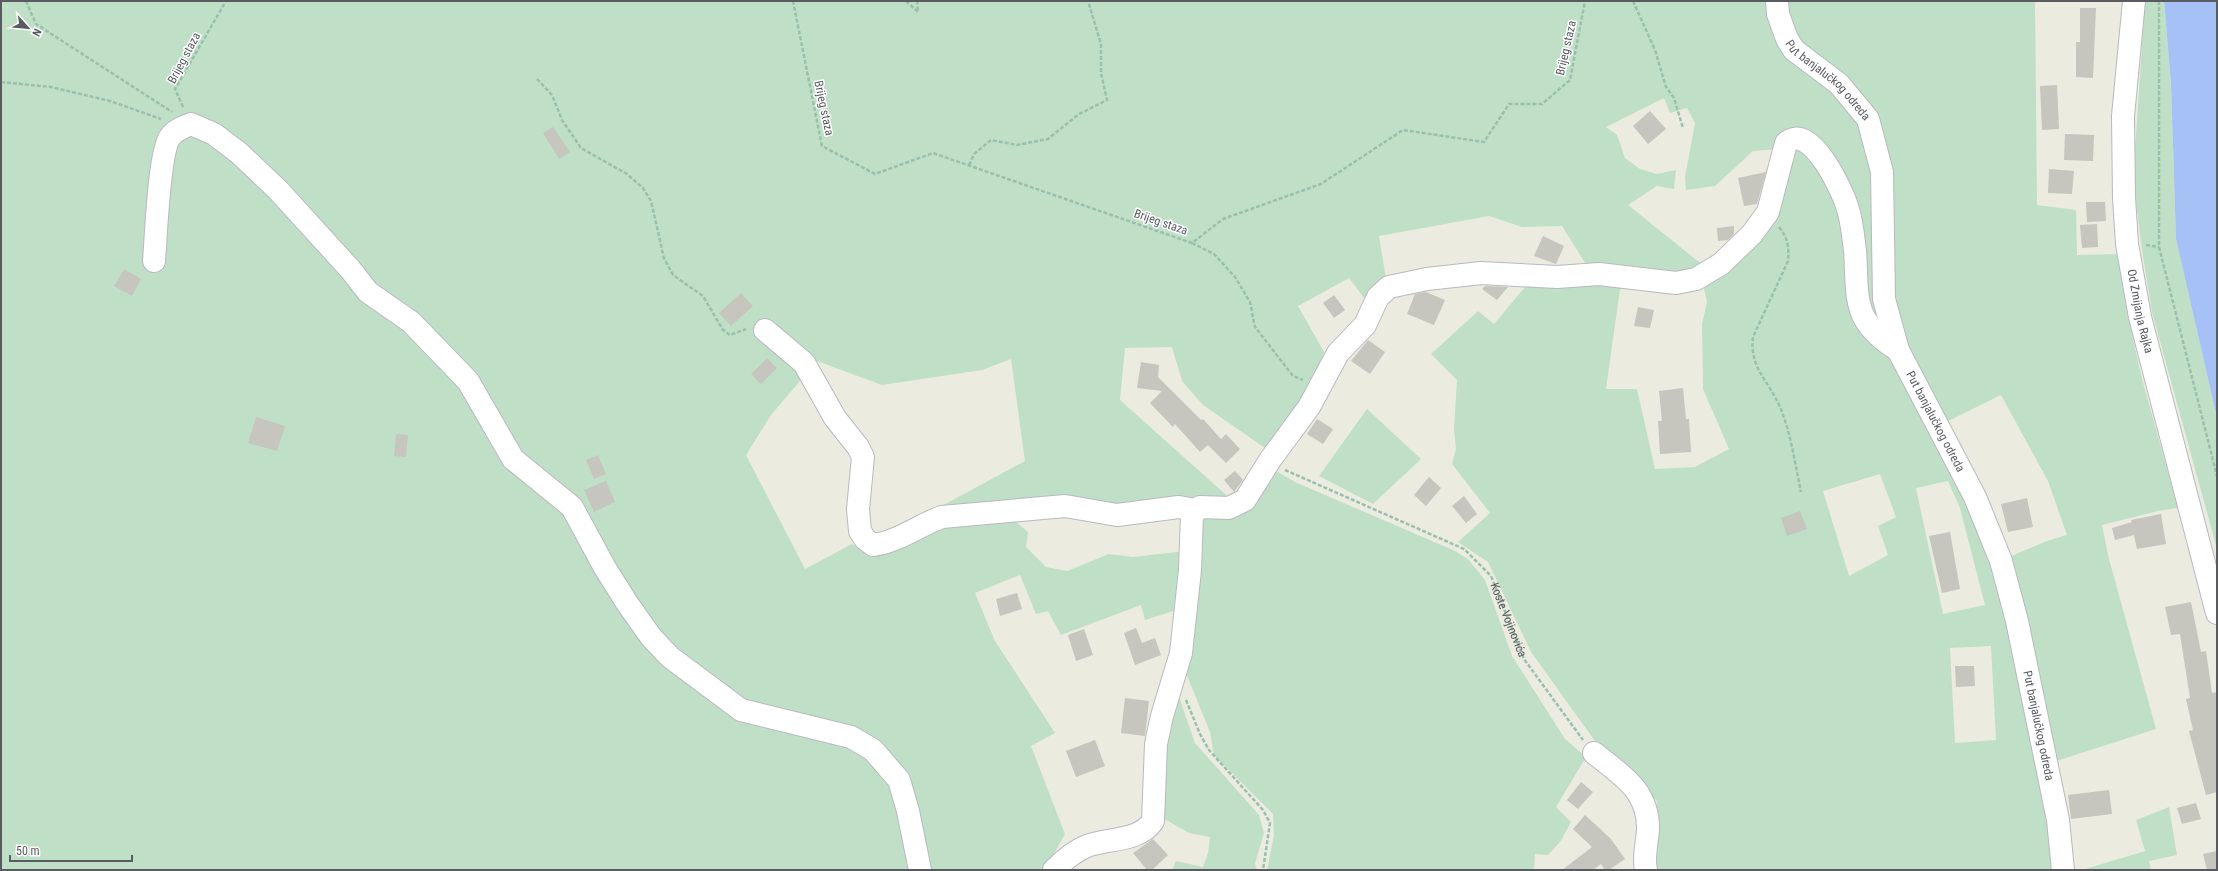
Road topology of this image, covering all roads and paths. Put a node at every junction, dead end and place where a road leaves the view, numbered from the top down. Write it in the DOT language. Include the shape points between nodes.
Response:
graph roads {
  1 [pos="26,1"];
  2 [pos="226,1"];
  3 [pos="793,1"];
  4 [pos="906,1"];
  5 [pos="917,1"];
  6 [pos="1088,1"];
  7 [pos="1585,1"];
  8 [pos="1633,1"];
  9 [pos="1777,1"];
  10 [pos="2134,1"];
  11 [pos="2159,1"];
  12 [pos="537,79"];
  13 [pos="1,82"];
  14 [pos="191,124"];
  15 [pos="1683,128"];
  16 [pos="969,165"];
  17 [pos="1768,212"];
  18 [pos="1192,243"];
  19 [pos="2145,245"];
  20 [pos="2159,247"];
  21 [pos="154,261"];
  22 [pos="765,330"];
  23 [pos="1898,350"];
  24 [pos="1320,386"];
  25 [pos="1270,460"];
  26 [pos="2217,476"];
  27 [pos="1801,492"];
  28 [pos="1195,510"];
  29 [pos="2217,613"];
  30 [pos="1175,672"];
  31 [pos="1594,753"];
  32 [pos="920,870"];
  33 [pos="1054,870"];
  34 [pos="1263,870"];
  35 [pos="1646,870"];
  36 [pos="2062,870"];
  1 -- 14 [label="path" via="36,24"];
  2 -- 14 [label="path, Brijeg staza" via="175,89"];
  3 -- 16 [label="path, Brijeg staza" via="822,146 875,174 934,153"];
  4 -- 5 [label="path" via="918,12"];
  6 -- 16 [label="path" via="1101,44 1101,73 1107,100 1079,114 1048,139 1017,145 991,140 974,154"];
  7 -- 18 [label="path, Brijeg staza" via="1570,80 1542,104 1509,104 1484,142 1403,130 1321,184 1223,220"];
  8 -- 15 [label="path" via="1655,50 1666,87 1674,98"];
  9 -- 23 [label="street, Put banjalučkog odreda" via="1778,14 1794,50 1839,84 1868,119 1882,172 1884,299"];
  10 -- 29 [label="street, Od Zmijanja Rajka" via="2123,116 2127,244 2145,338"];
  11 -- 20 [label="path"];
  12 -- 22 [label="path" via="552,95 562,120 581,148 627,174 643,188 651,201 664,258 673,275 703,296 723,330 730,335 754,327"];
  13 -- 14 [label="path" via="51,86 110,101 153,118"];
  14 -- 21 [label="street" via="170,137 162,166"];
  14 -- 32 [label="street" via="214,134 239,153 278,190 368,292 411,322 468,381 513,458 572,507 627,603 651,637 670,657 741,710 845,735 873,750 899,780"];
  16 -- 18 [label="path, Brijeg staza"];
  17 -- 23 [label="street" via="1786,143 1794,138 1806,140 1820,155 1847,205 1852,228 1859,301 1865,319 1882,340"];
  17 -- 24 [label="street" via="1752,234 1721,264 1696,280 1685,283 1599,274 1557,278 1480,273 1427,279 1389,287 1378,297 1365,325 1338,352"];
  17 -- 27 [label="path" via="1786,236 1789,248 1788,261 1753,337 1753,359 1780,407"];
  18 -- 24 [label="path" via="1214,254 1235,277 1250,302 1255,327 1293,376"];
  19 -- 20 [label="path"];
  20 -- 26 [label="path"];
  22 -- 28 [label="street" via="804,363 834,418 858,447 863,457 858,508 860,531 873,545 894,540 928,522 942,518 1065,506 1117,515 1179,507"];
  23 -- 36 [label="street, Put banjalučkog odreda" via="1975,497 2001,561 2017,621 2058,820"];
  24 -- 25 [label="street" via="1309,407"];
  25 -- 28 [label="street" via="1245,500 1229,508 1204,506"];
  25 -- 31 [label="path, Koste Vojinovića" via="1290,472 1464,549 1491,576 1524,659"];
  28 -- 30 [label="street" via="1191,521 1193,536 1181,653"];
  30 -- 33 [label="street" via="1156,744 1153,821 1144,831 1132,836 1087,846 1070,855"];
  30 -- 34 [label="path" via="1209,750 1263,810 1270,823"];
  31 -- 35 [label="street" via="1633,785 1642,798 1648,820"];
}
